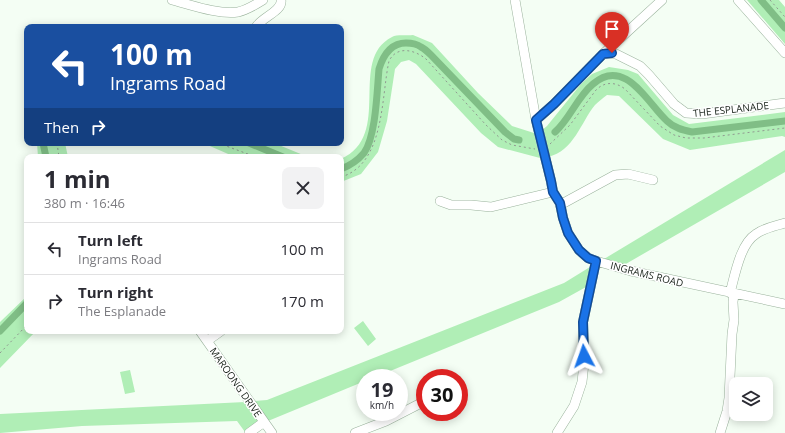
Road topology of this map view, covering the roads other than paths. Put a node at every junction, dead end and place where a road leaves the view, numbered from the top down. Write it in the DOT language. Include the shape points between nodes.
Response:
graph roads {
  1 [pos="172,0"];
  2 [pos="263,0"];
  3 [pos="281,0"];
  4 [pos="515,0"];
  5 [pos="662,0"];
  6 [pos="738,0"];
  7 [pos="259,24"];
  8 [pos="785,53"];
  9 [pos="603,54"];
  10 [pos="785,103"];
  11 [pos="536,120"];
  12 [pos="653,180"];
  13 [pos="553,192"];
  14 [pos="440,201"];
  15 [pos="560,204"];
  16 [pos="785,223"];
  17 [pos="596,261"];
  18 [pos="732,293"];
  19 [pos="785,304"];
  20 [pos="202,334"];
  21 [pos="217,334"];
  22 [pos="207,341"];
  23 [pos="416,406"];
  24 [pos="268,427"];
  25 [pos="249,433"];
  26 [pos="259,433"];
  27 [pos="355,433"];
  28 [pos="557,433"];
  29 [pos="720,433"];
  1 -- 2 [label="street" via="233,12 250,8"];
  3 -- 7 [label="street" via="281,6"];
  4 -- 11 [label="street, INGRAMS ROAD"];
  5 -- 9 [label="street"];
  6 -- 8 [label="street"];
  9 -- 10 [label="street, THE ESPLANADE" via="616,54 640,66 674,104 686,113 702,114"];
  9 -- 11 [label="street"];
  11 -- 13 [label="street, INGRAMS ROAD"];
  12 -- 15 [label="street" via="628,174 615,175"];
  13 -- 14 [label="street" via="491,207 451,205"];
  13 -- 15 [label="street, INGRAMS ROAD"];
  15 -- 17 [label="street, INGRAMS ROAD" via="564,223 573,243 582,253"];
  16 -- 18 [label="street" via="758,232 748,241 742,253"];
  17 -- 18 [label="street, INGRAMS ROAD"];
  17 -- 28 [label="street" via="583,322 582,382 574,406"];
  18 -- 19 [label="street, INGRAMS ROAD"];
  18 -- 29 [label="street" via="729,398"];
  20 -- 22 [label="street, MAROONG DRIVE"];
  21 -- 22 [label="street"];
  22 -- 24 [label="street, MAROONG DRIVE"];
  23 -- 27 [label="street"];
  24 -- 25 [label="street"];
  24 -- 26 [label="street"];
}
